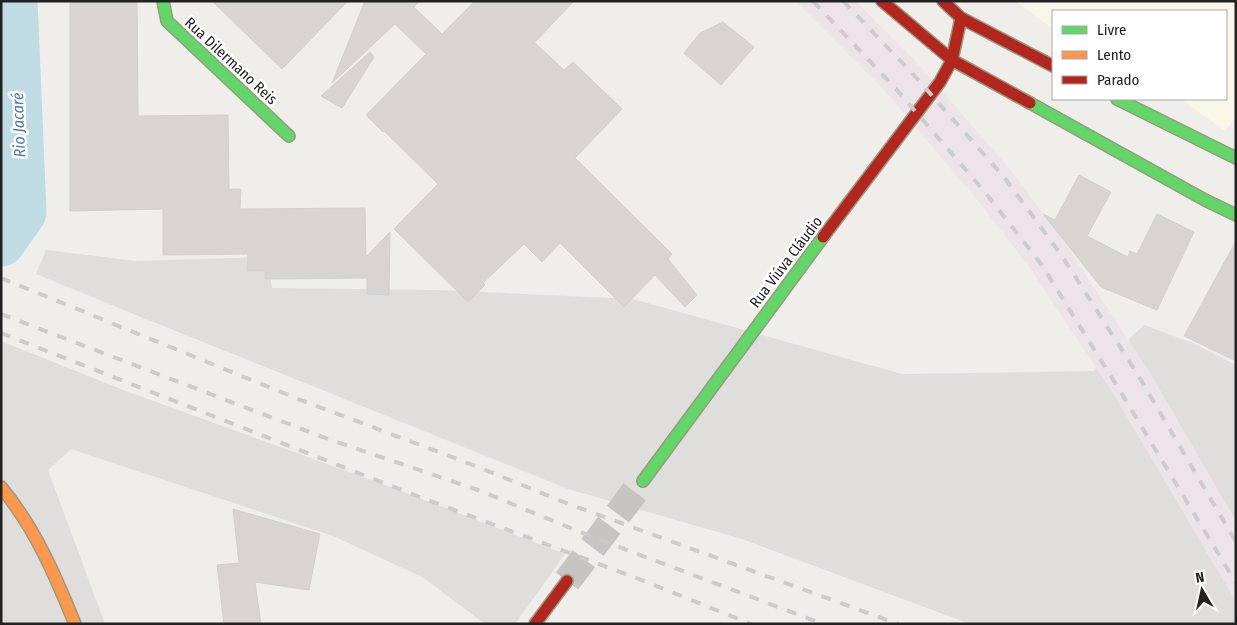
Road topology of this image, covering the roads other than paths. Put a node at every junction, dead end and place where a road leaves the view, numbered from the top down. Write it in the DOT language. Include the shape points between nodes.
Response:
graph roads {
  1 [pos="163,1"];
  2 [pos="882,1"];
  3 [pos="943,1"];
  4 [pos="961,18"];
  5 [pos="952,60"];
  6 [pos="1052,65"];
  7 [pos="1119,100"];
  8 [pos="289,136"];
  9 [pos="1236,158"];
  10 [pos="1236,215"];
  11 [pos="642,480"];
  12 [pos="1,487"];
  13 [pos="567,581"];
  14 [pos="75,624"];
  15 [pos="535,624"];
  1 -- 8 [label="street, Rua Dilermano Reis" via="167,21"];
  2 -- 5 [label="street"];
  3 -- 4 [label="street"];
  4 -- 5 [label="street, Rua Viúva Cláudio"];
  4 -- 6 [label="street"];
  5 -- 10 [label="street"];
  5 -- 11 [label="street, Rua Viúva Cláudio" via="940,82"];
  7 -- 9 [label="street"];
  12 -- 14 [label="street" via="28,523"];
  13 -- 15 [label="street"];
}
